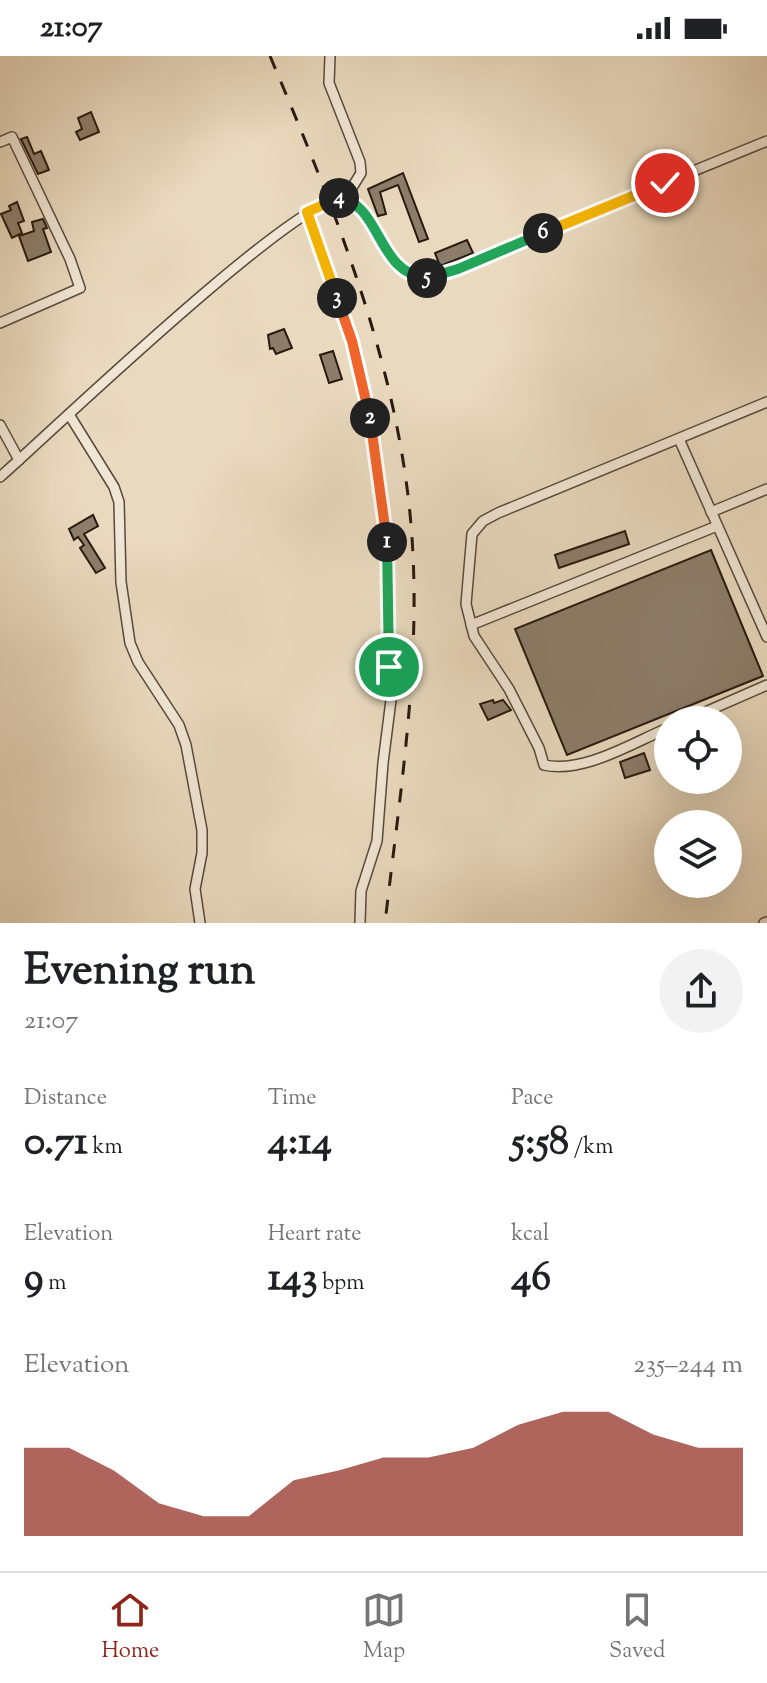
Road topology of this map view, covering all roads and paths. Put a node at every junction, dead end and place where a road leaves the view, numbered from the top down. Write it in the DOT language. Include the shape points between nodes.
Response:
graph roads {
  1 [pos="330,56"];
  2 [pos="767,141"];
  3 [pos="0,142"];
  4 [pos="345,199"];
  5 [pos="307,212"];
  6 [pos="0,323"];
  7 [pos="767,402"];
  8 [pos="70,416"];
  9 [pos="0,425"];
  10 [pos="679,439"];
  11 [pos="19,460"];
  12 [pos="0,477"];
  13 [pos="767,489"];
  14 [pos="711,512"];
  15 [pos="717,526"];
  16 [pos="471,625"];
  17 [pos="767,637"];
  18 [pos="767,685"];
  19 [pos="719,706"];
  20 [pos="654,734"];
  21 [pos="200,923"];
  22 [pos="360,923"];
  1 -- 4 [label="street" via="329,83 360,162 361,173"];
  2 -- 4 [label="street" via="432,278 417,277 394,263 369,222"];
  3 -- 6 [label="street" via="12,137 80,288"];
  4 -- 5 [label="street"];
  5 -- 8 [label="street" via="207,291"];
  5 -- 22 [label="street" via="362,379 387,549 391,700 377,841 361,891"];
  7 -- 10 [label="street"];
  8 -- 11 [label="street"];
  8 -- 21 [label="street" via="119,502 121,582 130,643 186,745 202,830 195,889"];
  9 -- 11 [label="street"];
  10 -- 14 [label="street"];
  10 -- 16 [label="street" via="483,521 472,534 469,553 466,604"];
  11 -- 12 [label="street"];
  13 -- 14 [label="street"];
  14 -- 15 [label="street"];
  15 -- 16 [label="street"];
  15 -- 17 [label="street"];
  16 -- 20 [label="street" via="509,689 544,765 560,769"];
  18 -- 19 [label="street"];
}
